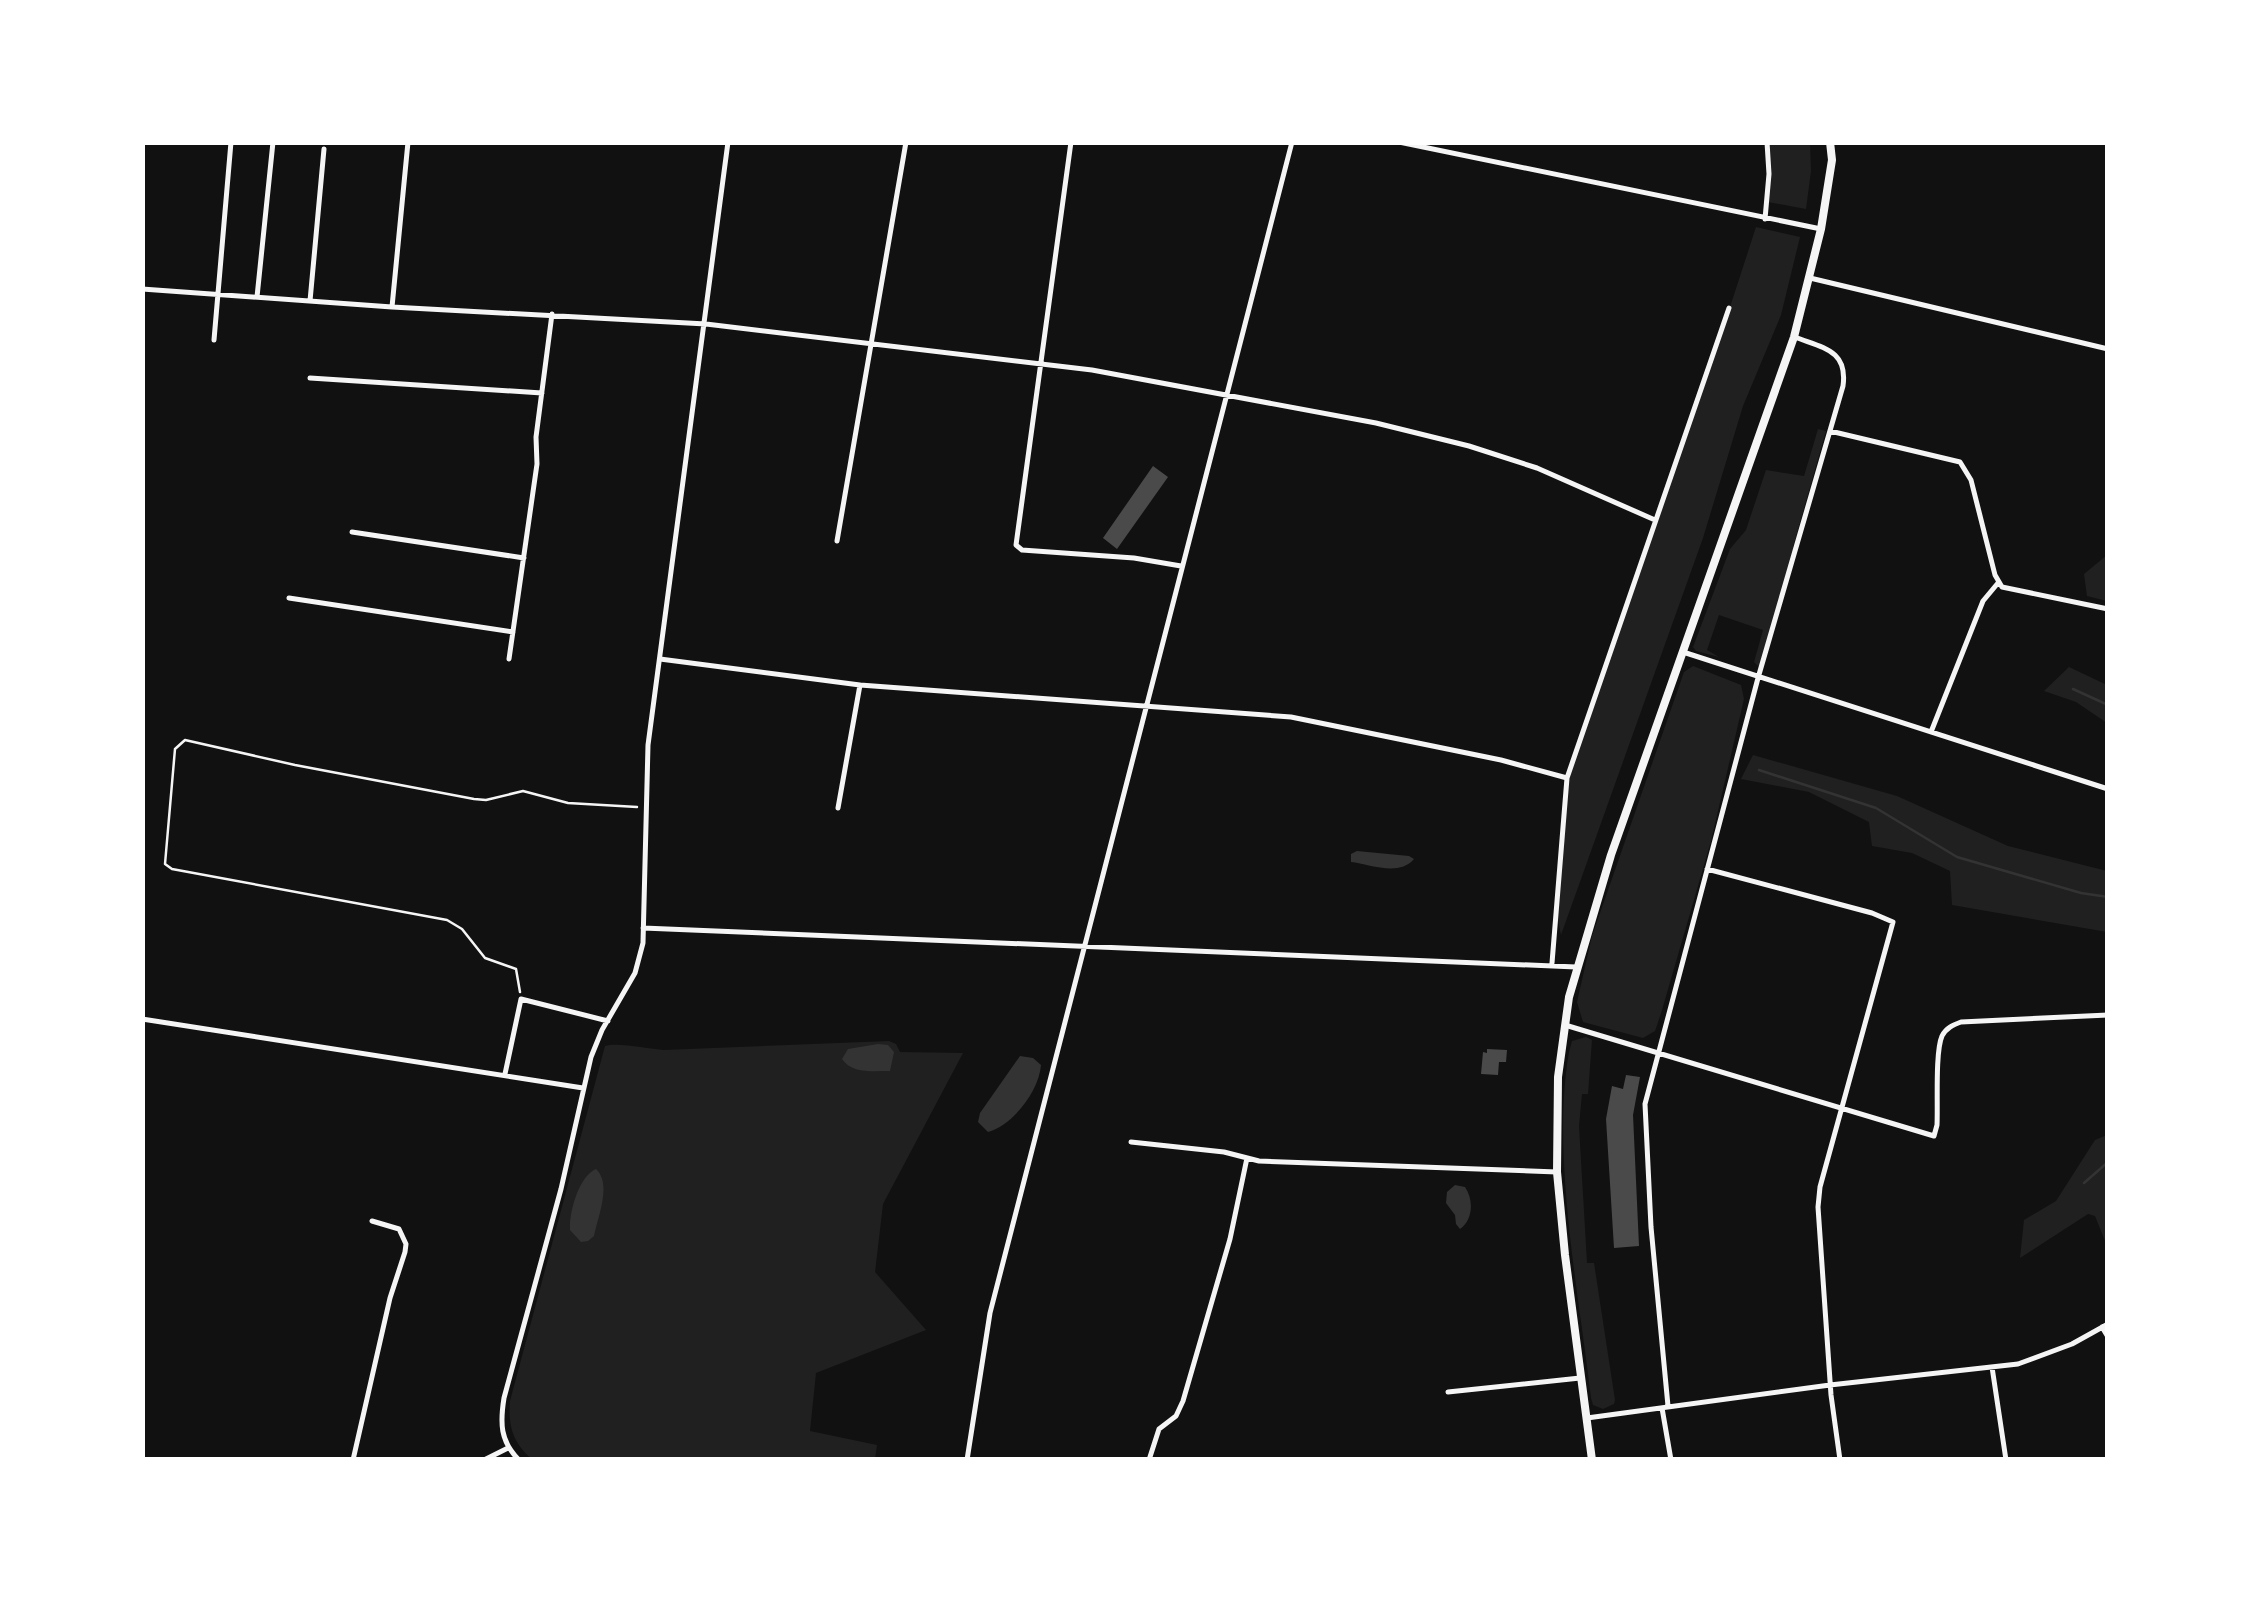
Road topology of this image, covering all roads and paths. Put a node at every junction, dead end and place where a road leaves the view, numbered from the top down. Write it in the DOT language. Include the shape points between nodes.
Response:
graph roads {
  1 [pos="231,142"];
  2 [pos="273,142"];
  3 [pos="408,142"];
  4 [pos="728,142"];
  5 [pos="906,142"];
  6 [pos="1071,142"];
  7 [pos="1292,142"];
  8 [pos="1399,142"];
  9 [pos="1767,142"];
  10 [pos="1830,142"];
  11 [pos="324,149"];
  12 [pos="1765,219"];
  13 [pos="1821,229"];
  14 [pos="1810,278"];
  15 [pos="142,289"];
  16 [pos="220,294"];
  17 [pos="257,296"];
  18 [pos="310,301"];
  19 [pos="392,308"];
  20 [pos="1730,308"];
  21 [pos="552,314"];
  22 [pos="706,324"];
  23 [pos="1794,337"];
  24 [pos="214,340"];
  25 [pos="870,344"];
  26 [pos="2108,348"];
  27 [pos="1042,366"];
  28 [pos="310,378"];
  29 [pos="542,394"];
  30 [pos="1228,394"];
  31 [pos="1830,431"];
  32 [pos="1656,520"];
  33 [pos="352,532"];
  34 [pos="836,541"];
  35 [pos="524,558"];
  36 [pos="1180,566"];
  37 [pos="1998,583"];
  38 [pos="289,598"];
  39 [pos="2108,610"];
  40 [pos="513,632"];
  41 [pos="1683,652"];
  42 [pos="509,658"];
  43 [pos="660,659"];
  44 [pos="1758,678"];
  45 [pos="860,686"];
  46 [pos="1146,707"];
  47 [pos="1931,732"];
  48 [pos="1567,778"];
  49 [pos="2108,789"];
  50 [pos="644,808"];
  51 [pos="838,808"];
  52 [pos="1707,869"];
  53 [pos="643,928"];
  54 [pos="1084,944"];
  55 [pos="1552,963"];
  56 [pos="1576,967"];
  57 [pos="522,999"];
  58 [pos="2108,1015"];
  59 [pos="142,1019"];
  60 [pos="608,1020"];
  61 [pos="1564,1025"];
  62 [pos="1657,1052"];
  63 [pos="505,1074"];
  64 [pos="584,1088"];
  65 [pos="1841,1109"];
  66 [pos="1131,1142"];
  67 [pos="1246,1158"];
  68 [pos="1557,1172"];
  69 [pos="372,1222"];
  70 [pos="2105,1326"];
  71 [pos="2108,1337"];
  72 [pos="1992,1367"];
  73 [pos="1581,1378"];
  74 [pos="1830,1385"];
  75 [pos="1448,1392"];
  76 [pos="1665,1406"];
  77 [pos="1586,1418"];
  78 [pos="508,1448"];
  79 [pos="353,1460"];
  80 [pos="484,1460"];
  81 [pos="519,1460"];
  82 [pos="967,1460"];
  83 [pos="1149,1460"];
  84 [pos="1592,1460"];
  85 [pos="1671,1460"];
  86 [pos="1840,1460"];
  87 [pos="2006,1460"];
  1 -- 16 [label="street"];
  2 -- 17 [label="street"];
  3 -- 19 [label="street"];
  4 -- 22 [label="street"];
  5 -- 25 [label="street"];
  6 -- 27 [label="street"];
  7 -- 30 [label="street"];
  8 -- 12 [label="street"];
  9 -- 12 [label="street"];
  10 -- 13 [label="main road"];
  11 -- 18 [label="street"];
  12 -- 13 [label="street"];
  13 -- 14 [label="main road"];
  14 -- 23 [label="main road"];
  14 -- 26 [label="street"];
  15 -- 16 [label="street"];
  16 -- 17 [label="street"];
  16 -- 24 [label="street"];
  17 -- 18 [label="street"];
  18 -- 19 [label="street"];
  19 -- 21 [label="street"];
  20 -- 32 [label="street"];
  21 -- 22 [label="street"];
  21 -- 29 [label="street"];
  22 -- 25 [label="street"];
  22 -- 43 [label="street"];
  23 -- 31 [label="street" via="1830,351 1843,365"];
  23 -- 41 [label="main road"];
  25 -- 27 [label="street"];
  25 -- 34 [label="street"];
  27 -- 30 [label="street"];
  27 -- 36 [label="street" via="1018,547"];
  28 -- 29 [label="street"];
  29 -- 35 [label="street"];
  30 -- 32 [label="street" via="1469,446"];
  30 -- 36 [label="street"];
  31 -- 37 [label="street" via="1964,465"];
  31 -- 44 [label="street"];
  32 -- 48 [label="street"];
  33 -- 35 [label="street"];
  35 -- 40 [label="street"];
  36 -- 46 [label="street"];
  37 -- 39 [label="street" via="2017,593"];
  37 -- 47 [label="street" via="1983,601"];
  38 -- 40 [label="street"];
  40 -- 42 [label="street"];
  41 -- 44 [label="street"];
  41 -- 56 [label="main road"];
  43 -- 45 [label="street"];
  43 -- 50 [label="street"];
  44 -- 47 [label="street"];
  44 -- 52 [label="street"];
  45 -- 46 [label="street"];
  45 -- 51 [label="street"];
  46 -- 48 [label="street" via="1293,717"];
  46 -- 54 [label="street"];
  47 -- 49 [label="street"];
  48 -- 55 [label="street"];
  50 -- 53 [label="street"];
  50 -- 57 [label="path" via="568,803 523,791 474,799 178,743 165,864 447,920 485,958 518,972"];
  52 -- 62 [label="street"];
  52 -- 65 [label="street" via="1893,922"];
  53 -- 54 [label="street"];
  53 -- 60 [label="street" via="638,966"];
  54 -- 55 [label="street"];
  54 -- 82 [label="street" via="990,1313"];
  55 -- 56 [label="street"];
  56 -- 61 [label="main road"];
  57 -- 60 [label="street"];
  57 -- 63 [label="street"];
  58 -- 65 [label="street" via="1952,1025 1940,1045 1934,1136"];
  59 -- 63 [label="street"];
  60 -- 64 [label="street"];
  61 -- 62 [label="street"];
  61 -- 68 [label="main road"];
  62 -- 65 [label="street"];
  62 -- 76 [label="street" via="1645,1133"];
  63 -- 64 [label="street"];
  64 -- 78 [label="street" via="504,1398 501,1428"];
  65 -- 74 [label="street" via="1818,1207"];
  66 -- 67 [label="street"];
  67 -- 68 [label="street"];
  67 -- 83 [label="street" via="1183,1401 1159,1430"];
  68 -- 73 [label="main road"];
  69 -- 79 [label="street" via="399,1229 406,1248"];
  70 -- 71 [label="street"];
  70 -- 72 [label="street" via="2041,1357"];
  72 -- 74 [label="street"];
  72 -- 87 [label="street"];
  73 -- 75 [label="street"];
  73 -- 77 [label="main road"];
  74 -- 76 [label="street"];
  74 -- 86 [label="street"];
  76 -- 77 [label="street"];
  76 -- 85 [label="street"];
  77 -- 84 [label="main road"];
  78 -- 80 [label="street"];
  78 -- 81 [label="street"];
}
